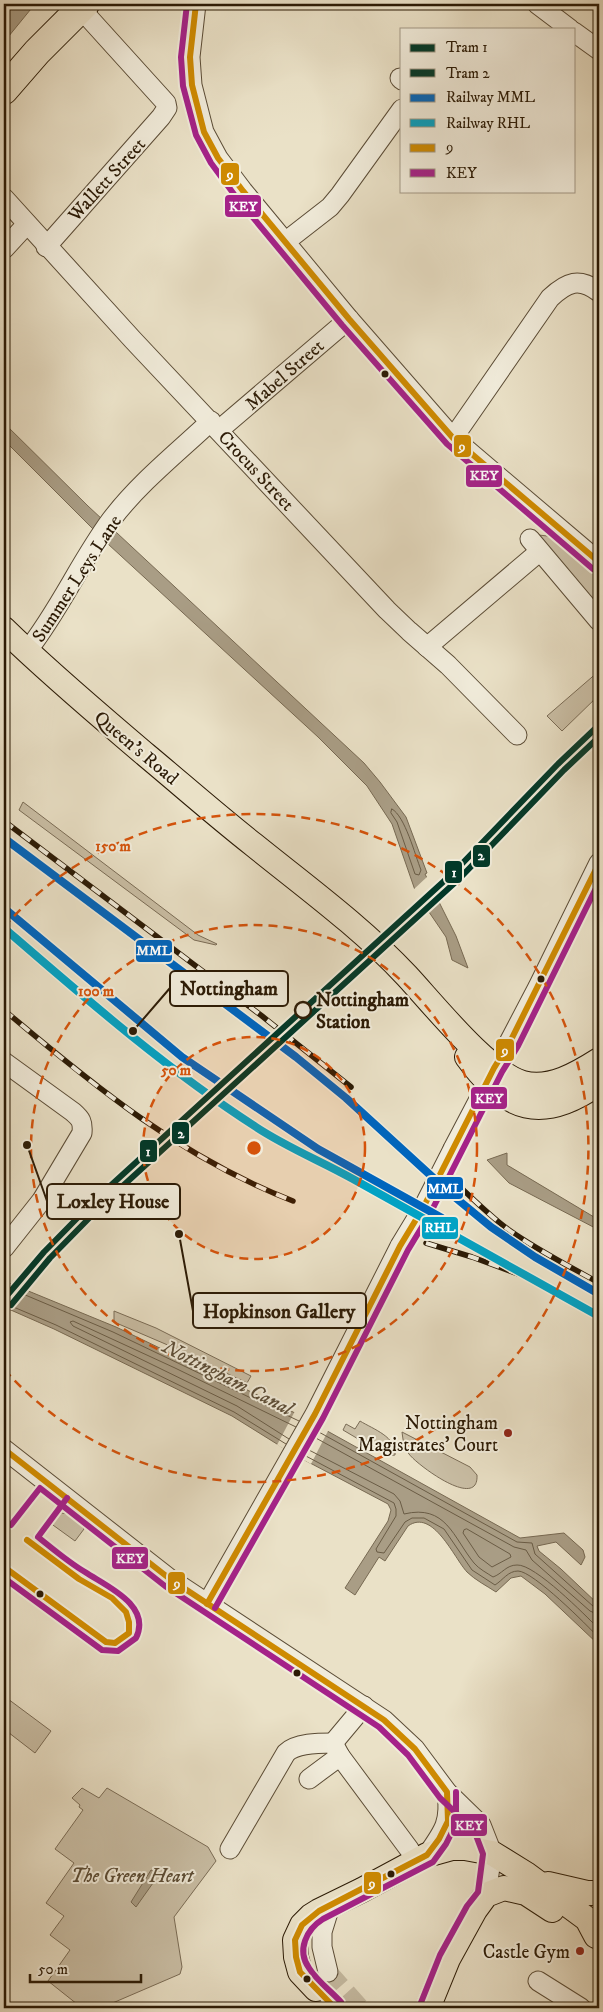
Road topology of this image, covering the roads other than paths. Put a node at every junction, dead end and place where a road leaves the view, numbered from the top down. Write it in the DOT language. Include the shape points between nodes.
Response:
graph roads {
  1 [pos="196,4"];
  2 [pos="537,4"];
  3 [pos="83,5"];
  4 [pos="569,28"];
  5 [pos="576,33"];
  6 [pos="599,50"];
  7 [pos="4,90"];
  8 [pos="400,112"];
  9 [pos="5,200"];
  10 [pos="26,224"];
  11 [pos="285,242"];
  12 [pos="46,246"];
  13 [pos="4,248"];
  14 [pos="599,292"];
  15 [pos="349,319"];
  16 [pos="215,425"];
  17 [pos="453,438"];
  18 [pos="599,562"];
  19 [pos="599,621"];
  20 [pos="4,629"];
  21 [pos="427,647"];
  22 [pos="27,652"];
  23 [pos="517,735"];
  24 [pos="599,865"];
  25 [pos="4,1062"];
  26 [pos="597,1069"];
  27 [pos="491,1075"];
  28 [pos="4,1248"];
  29 [pos="4,1449"];
  30 [pos="207,1604"];
  31 [pos="364,1706"];
  32 [pos="337,1750"];
  33 [pos="309,1779"];
  34 [pos="447,1792"];
  35 [pos="230,1849"];
  36 [pos="492,1854"];
  37 [pos="421,1858"];
  38 [pos="532,1887"];
  39 [pos="599,1893"];
  40 [pos="486,1895"];
  41 [pos="330,1906"];
  42 [pos="590,1925"];
  43 [pos="322,1981"];
  44 [pos="538,1981"];
  45 [pos="428,2008"];
  46 [pos="581,2008"];
  1 -- 11 [label="street" via="190,57 192,85 204,132 218,158"];
  2 -- 4 [label="street"];
  3 -- 7 [label="highway"];
  3 -- 12 [label="street, Wallett Street" via="166,103 165,112"];
  5 -- 6 [label="street"];
  8 -- 11 [label="street" via="337,199"];
  9 -- 10 [label="street, Crocus Street"];
  10 -- 12 [label="street, Crocus Street"];
  10 -- 13 [label="street"];
  11 -- 15 [label="street"];
  12 -- 16 [label="street, Crocus Street"];
  14 -- 17 [label="street" via="576,282 550,298"];
  15 -- 16 [label="street, Mabel Street"];
  15 -- 17 [label="street"];
  16 -- 21 [label="street, Crocus Street" via="387,610"];
  16 -- 22 [label="street, Summer Leys Lane" via="138,489 111,521"];
  17 -- 18 [label="street"];
  19 -- 21 [label="street" via="534,545"];
  20 -- 22 [label="main road, Queen's Road"];
  21 -- 23 [label="street, Crocus Street"];
  22 -- 27 [label="main road, Queen's Road" via="274,860 385,964 459,1046"];
  24 -- 27 [label="street"];
  25 -- 28 [label="street" via="81,1119 83,1124 82,1133 42,1200"];
  26 -- 27 [label="main road, Queen's Road" via="570,1100 540,1108 521,1106 495,1091"];
  27 -- 30 [label="street, bridge" via="315,1414"];
  29 -- 30 [label="street" via="170,1579"];
  30 -- 31 [label="street"];
  31 -- 32 [label="street"];
  31 -- 34 [label="street" via="415,1749"];
  32 -- 33 [label="street"];
  32 -- 35 [label="street" via="322,1743 290,1749 281,1759"];
  32 -- 37 [label="street" via="409,1849"];
  34 -- 36 [label="street" via="481,1825"];
  34 -- 37 [label="street" via="448,1821 439,1839"];
  36 -- 37 [label="main road" via="452,1848"];
  36 -- 38 [label="main road"];
  36 -- 40 [label="street"];
  37 -- 41 [label="main road"];
  38 -- 39 [label="main road"];
  38 -- 40 [label="main road" via="504,1888"];
  38 -- 42 [label="main road"];
  40 -- 45 [label="main road" via="448,1959"];
  41 -- 43 [label="street" via="322,1932"];
  41 -- 43 [label="main road" via="311,1916 295,1940 300,1972"];
  44 -- 46 [label="street"];
}
